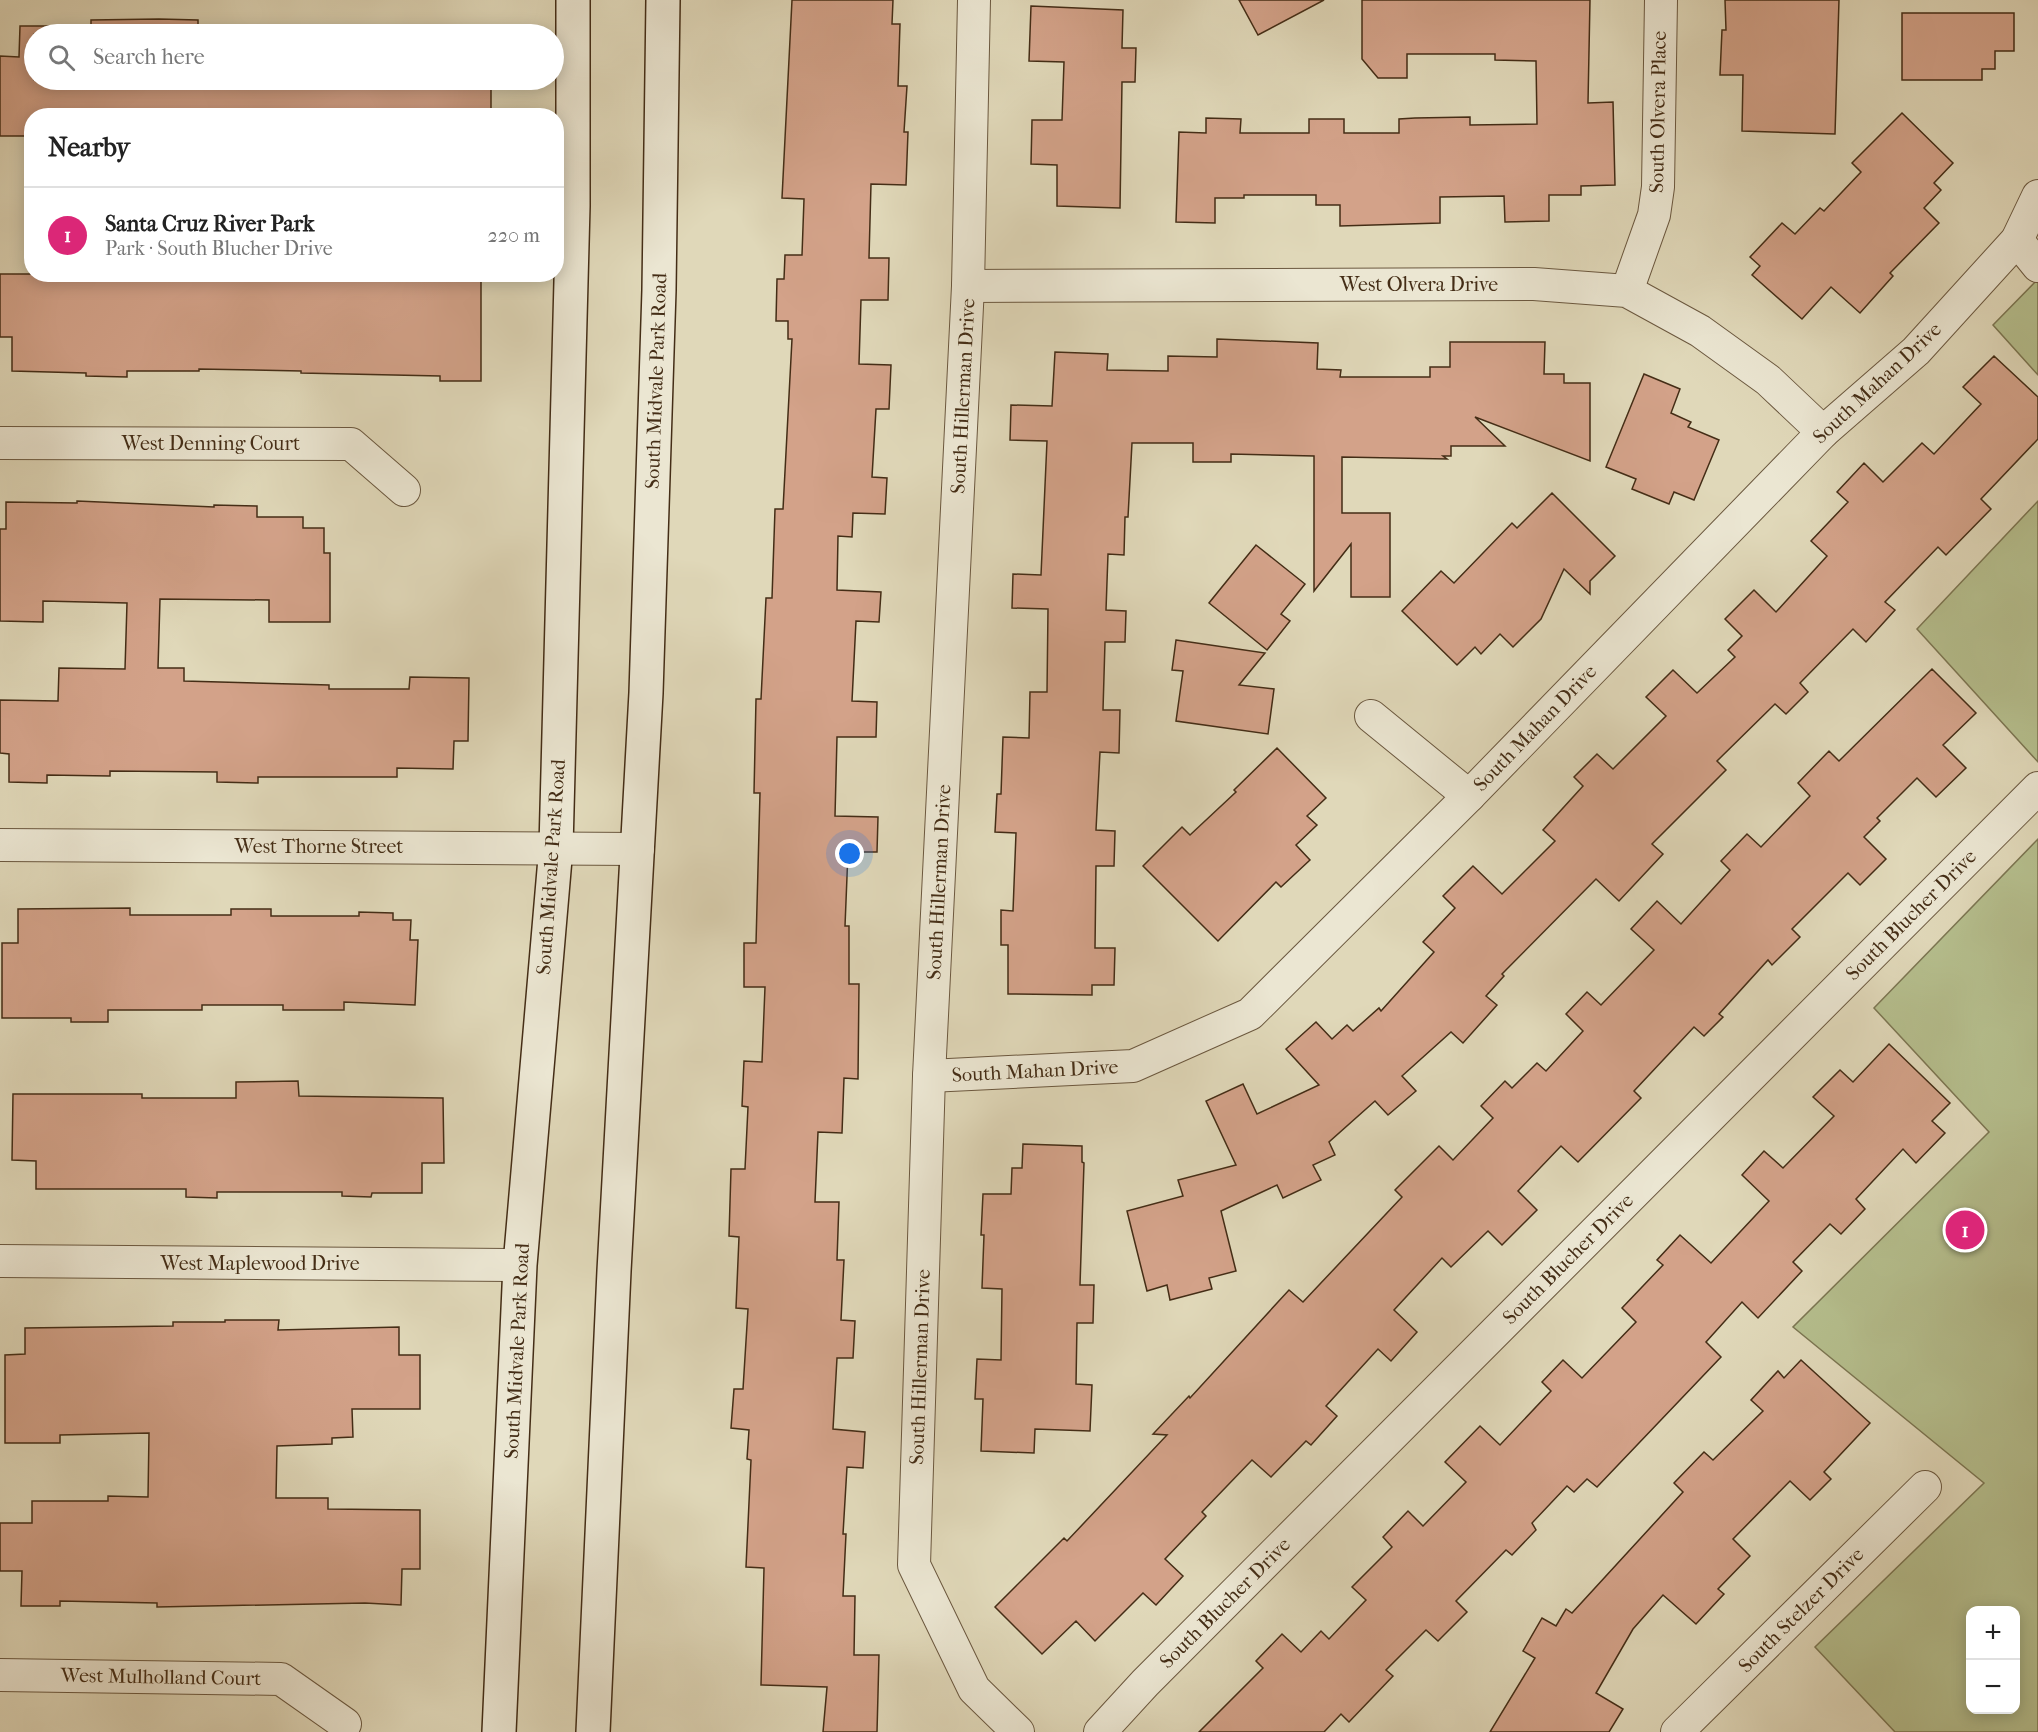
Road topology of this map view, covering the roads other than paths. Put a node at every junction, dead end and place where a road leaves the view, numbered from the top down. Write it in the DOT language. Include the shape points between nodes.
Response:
graph roads {
  1 [pos="573,0"];
  2 [pos="663,0"];
  3 [pos="974,0"];
  4 [pos="1661,0"];
  5 [pos="2038,196"];
  6 [pos="2017,240"];
  7 [pos="2038,266"];
  8 [pos="968,286"];
  9 [pos="1627,291"];
  10 [pos="1823,432"];
  11 [pos="0,443"];
  12 [pos="404,490"];
  13 [pos="1371,716"];
  14 [pos="2038,788"];
  15 [pos="1468,796"];
  16 [pos="0,845"];
  17 [pos="556,847"];
  18 [pos="638,849"];
  19 [pos="929,1076"];
  20 [pos="0,1261"];
  21 [pos="520,1265"];
  22 [pos="1925,1487"];
  23 [pos="0,1675"];
  24 [pos="345,1724"];
  25 [pos="500,1732"];
  26 [pos="593,1732"];
  27 [pos="1018,1732"];
  28 [pos="1100,1732"];
  29 [pos="1677,1732"];
  1 -- 17 [label="main road, South Midvale Park Road" via="573,206"];
  2 -- 18 [label="main road, South Midvale Park Road" via="653,497"];
  3 -- 8 [label="street, South Hillerman Drive"];
  4 -- 9 [label="street, South Olvera Place" via="1658,187 1654,215"];
  5 -- 6 [label="street, South Mahan Drive"];
  6 -- 7 [label="street"];
  6 -- 10 [label="street, South Mahan Drive" via="1916,351"];
  8 -- 9 [label="street, West Olvera Drive" via="1534,284"];
  8 -- 19 [label="street, South Hillerman Drive"];
  9 -- 10 [label="street, West Olvera Drive" via="1700,331 1768,380"];
  10 -- 15 [label="street, South Mahan Drive"];
  11 -- 12 [label="street, West Denning Court" via="351,444"];
  13 -- 15 [label="street"];
  14 -- 28 [label="street, South Blucher Drive"];
  15 -- 19 [label="street, South Mahan Drive" via="1250,1014 1133,1066"];
  16 -- 17 [label="street, West Thorne Street"];
  17 -- 18 [label="street, West Thorne Street"];
  17 -- 21 [label="main road, South Midvale Park Road"];
  18 -- 26 [label="main road, South Midvale Park Road"];
  19 -- 27 [label="street, South Hillerman Drive" via="914,1565 974,1689"];
  20 -- 21 [label="street, West Maplewood Drive"];
  21 -- 25 [label="main road, South Midvale Park Road"];
  22 -- 29 [label="street, South Stelzer Drive"];
  23 -- 24 [label="street, West Mulholland Court" via="280,1679"];
}
